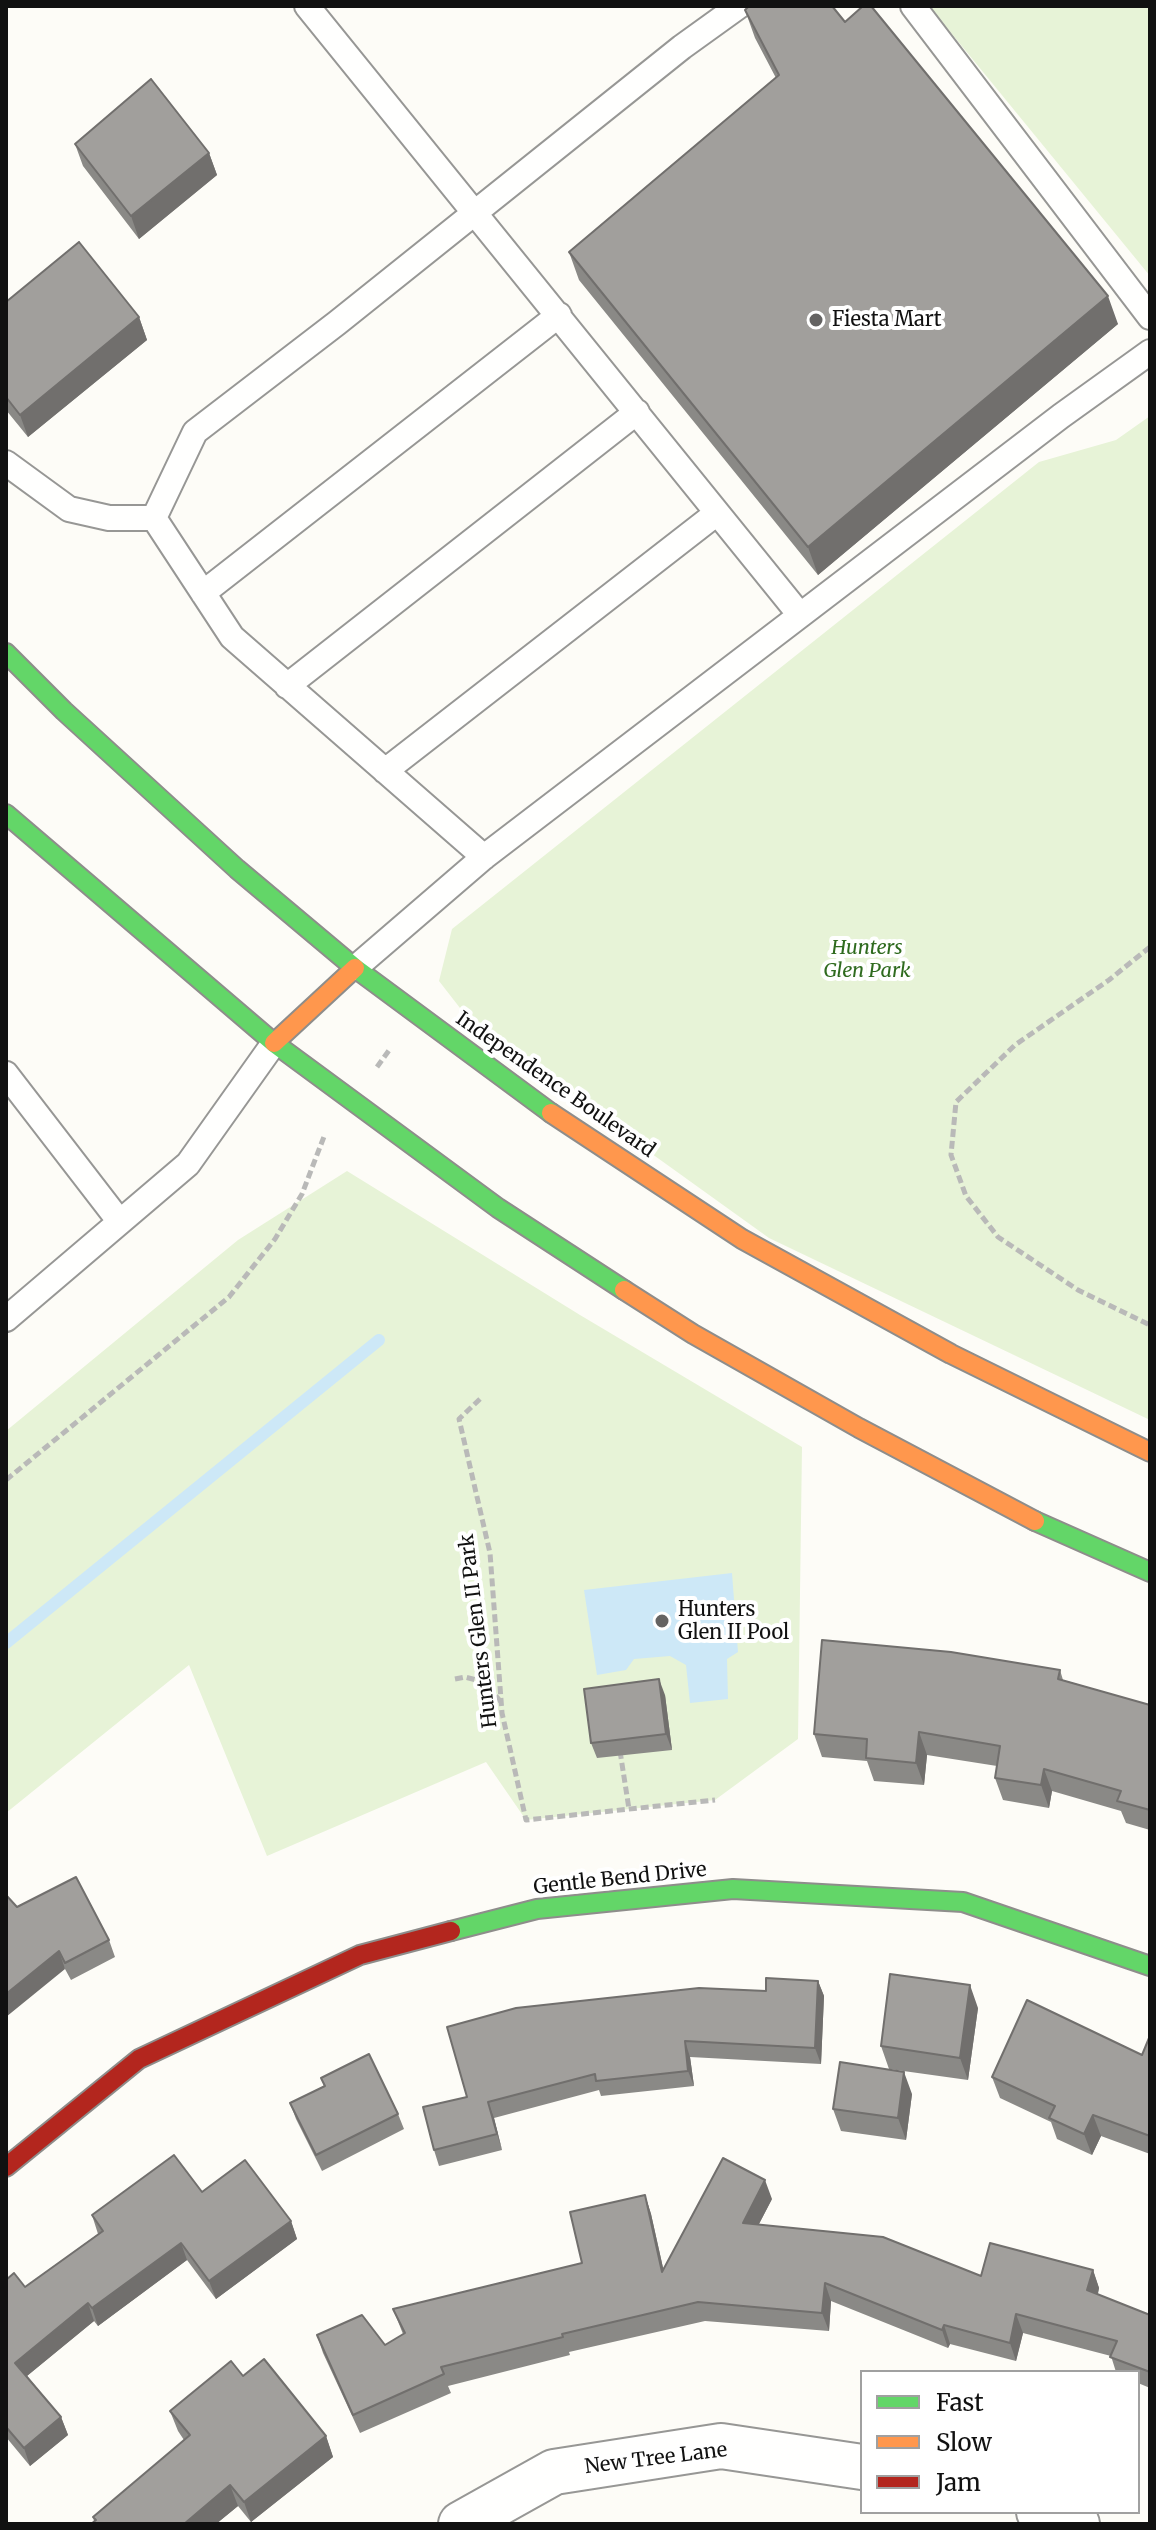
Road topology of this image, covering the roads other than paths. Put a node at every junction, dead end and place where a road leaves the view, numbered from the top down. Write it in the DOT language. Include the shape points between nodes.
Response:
graph roads {
  1 [pos="307,6"];
  2 [pos="739,6"];
  3 [pos="913,6"];
  4 [pos="476,213"];
  5 [pos="559,315"];
  6 [pos="1150,317"];
  7 [pos="1150,352"];
  8 [pos="637,412"];
  9 [pos="6,463"];
  10 [pos="717,513"];
  11 [pos="154,518"];
  12 [pos="203,593"];
  13 [pos="800,615"];
  14 [pos="6,653"];
  15 [pos="287,686"];
  16 [pos="385,771"];
  17 [pos="6,814"];
  18 [pos="484,857"];
  19 [pos="355,968"];
  20 [pos="274,1043"];
  21 [pos="6,1074"];
  22 [pos="120,1222"];
  23 [pos="6,1319"];
  24 [pos="1150,1452"];
  25 [pos="1150,1572"];
  26 [pos="1150,1966"];
  27 [pos="6,2167"];
  28 [pos="860,2467"];
  29 [pos="1045,2514"];
  30 [pos="461,2524"];
  31 [pos="1077,2524"];
  1 -- 4 [label="lane"];
  2 -- 4 [label="lane"];
  3 -- 6 [label="lane"];
  4 -- 5 [label="lane"];
  4 -- 11 [label="lane" via="195,432"];
  5 -- 8 [label="lane"];
  5 -- 12 [label="lane"];
  7 -- 13 [label="lane"];
  8 -- 10 [label="lane"];
  8 -- 15 [label="lane"];
  9 -- 11 [label="lane" via="69,509 109,518"];
  10 -- 13 [label="lane"];
  10 -- 16 [label="lane"];
  11 -- 12 [label="lane"];
  12 -- 15 [label="lane" via="232,637"];
  13 -- 18 [label="lane"];
  14 -- 19 [label="main road, Independence Boulevard" via="237,869"];
  15 -- 16 [label="lane"];
  16 -- 18 [label="lane"];
  17 -- 20 [label="main road"];
  18 -- 19 [label="lane"];
  19 -- 20 [label="main road"];
  19 -- 24 [label="main road, Independence Boulevard" via="523,1094 742,1239 951,1354"];
  20 -- 22 [label="lane" via="188,1164"];
  20 -- 25 [label="main road" via="498,1208 693,1334 1029,1518"];
  21 -- 22 [label="lane"];
  22 -- 23 [label="lane"];
  26 -- 27 [label="main road, Gentle Bend Drive" via="963,1902 733,1889 537,1909 360,1955 139,2059"];
  28 -- 30 [label="street, New Tree Lane" via="721,2446 554,2472"];
  29 -- 31 [label="street"];
}
